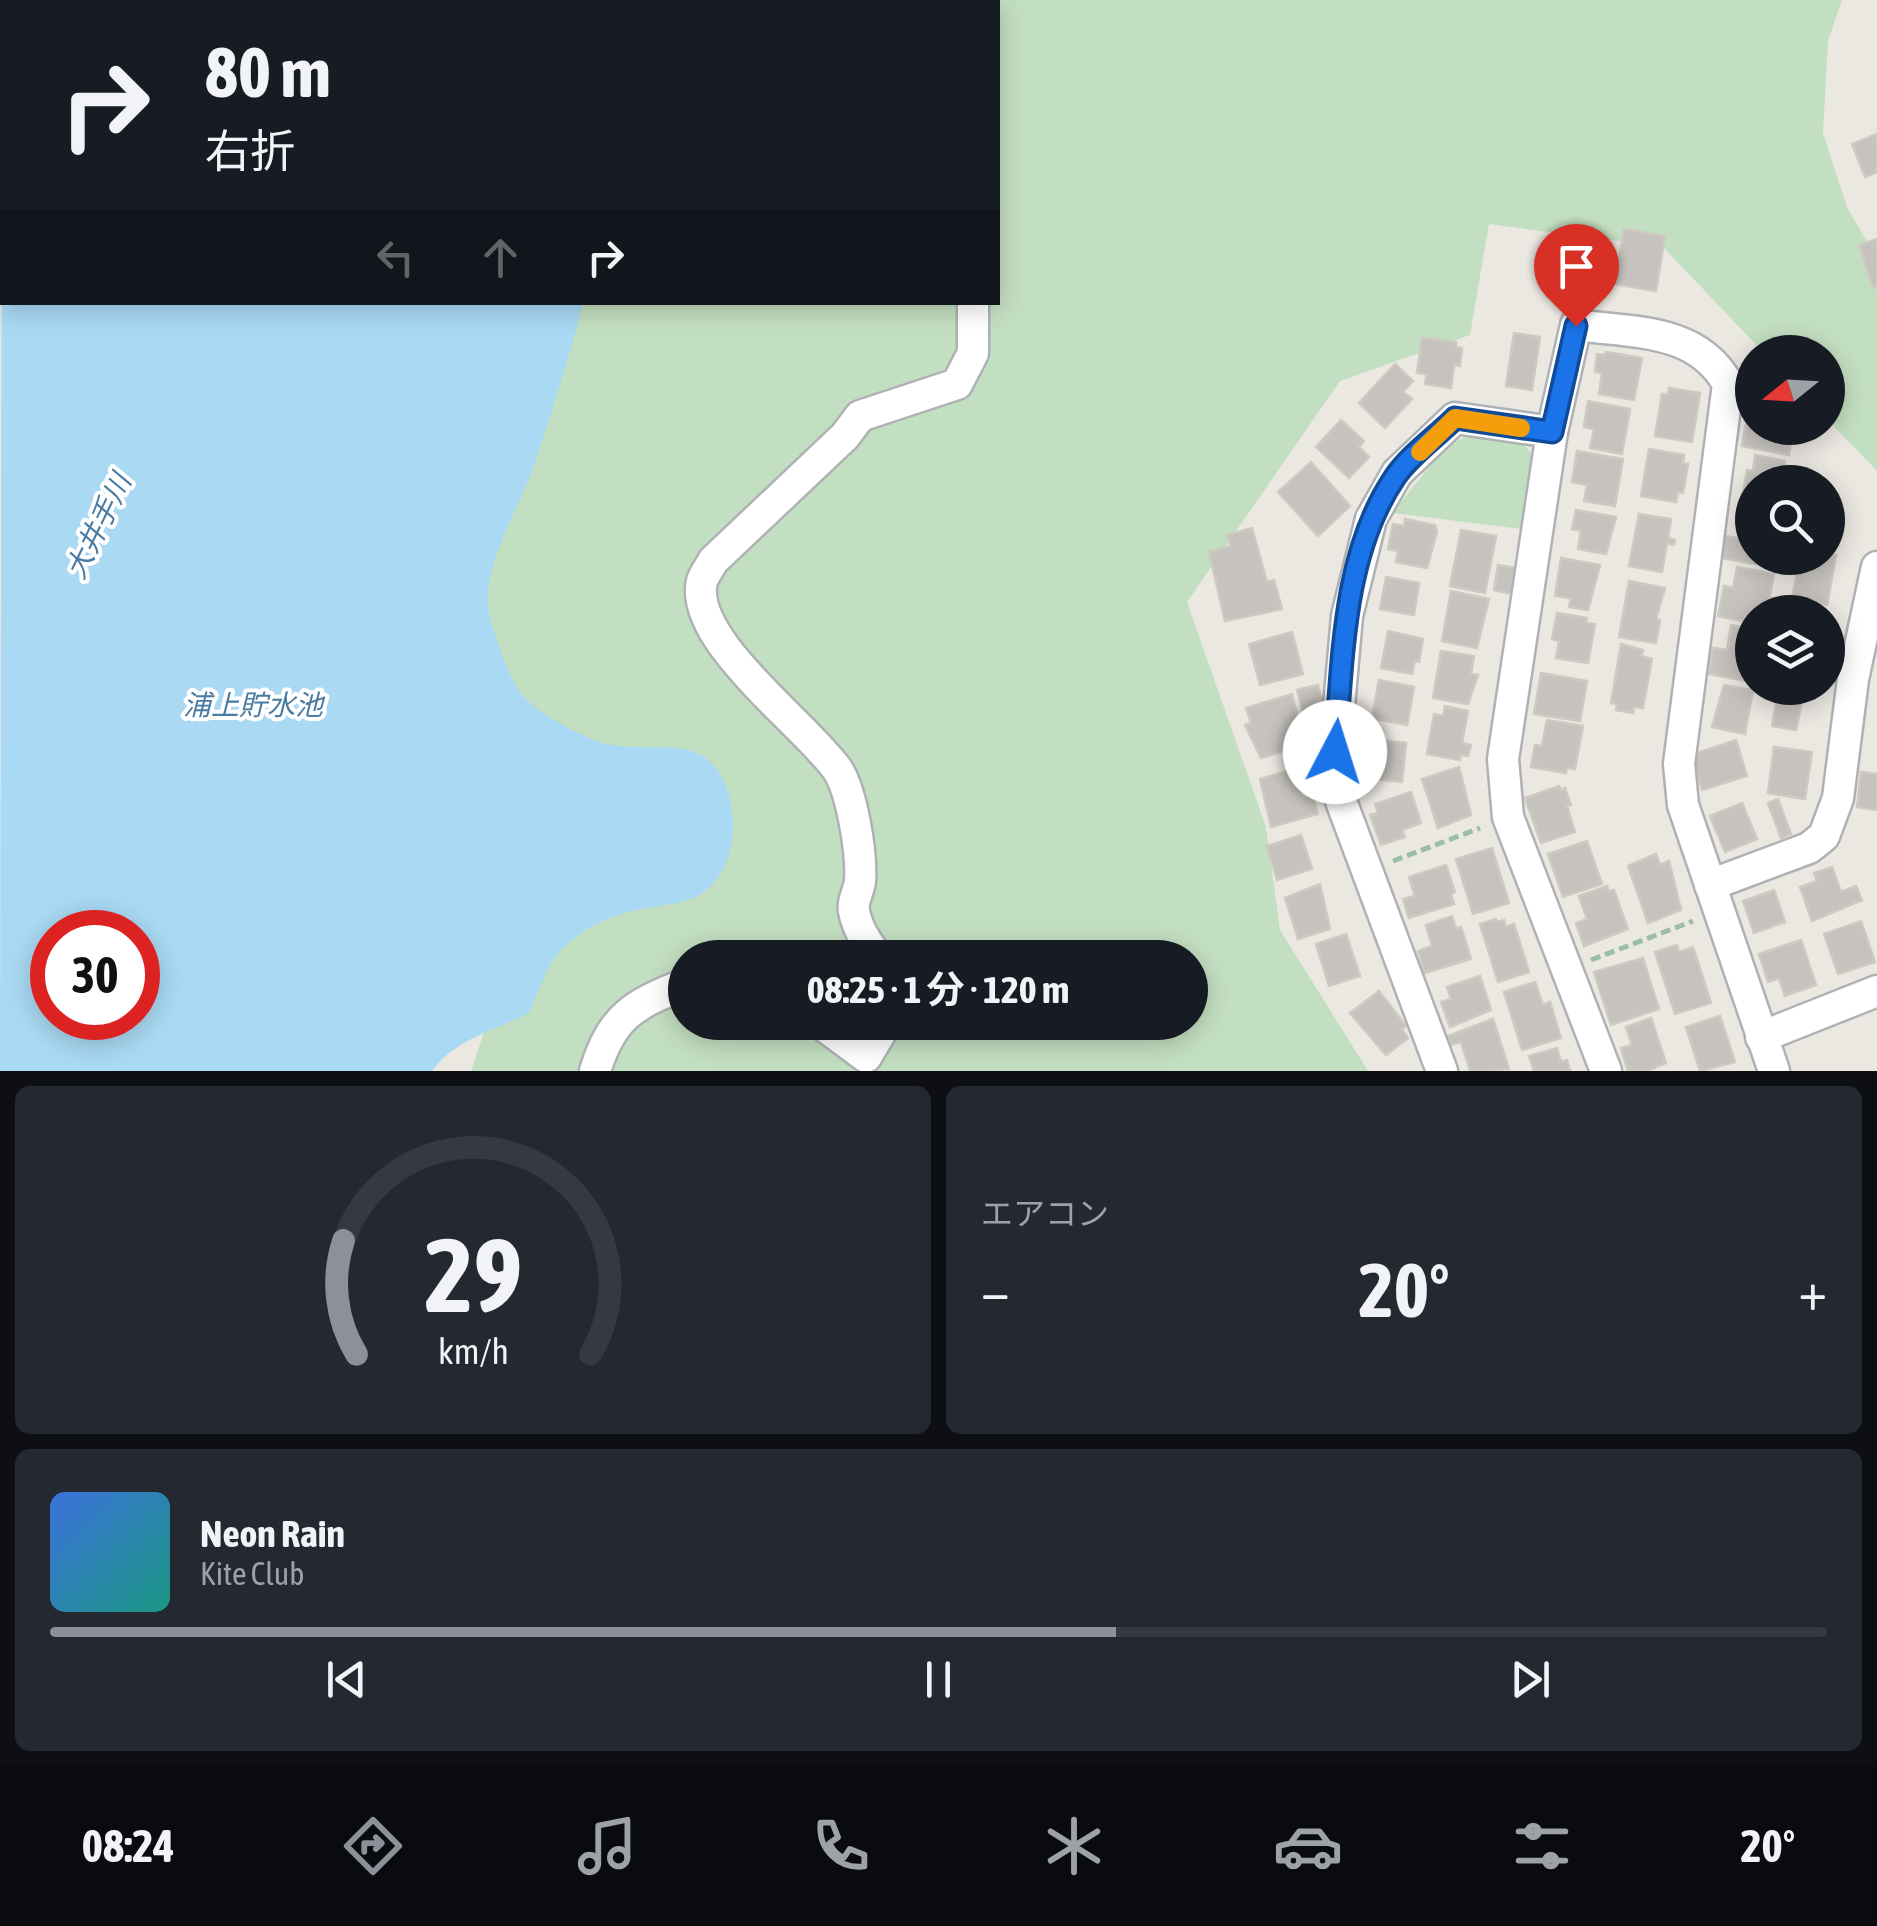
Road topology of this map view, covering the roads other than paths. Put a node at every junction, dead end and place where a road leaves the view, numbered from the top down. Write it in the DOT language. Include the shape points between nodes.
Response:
graph roads {
  1 [pos="973,305"];
  2 [pos="1552,432"];
  3 [pos="1877,567"];
  4 [pos="1714,898"];
  5 [pos="866,940"];
  6 [pos="668,991"];
  7 [pos="1877,991"];
  8 [pos="1761,1037"];
  9 [pos="843,1040"];
  10 [pos="876,1040"];
  11 [pos="595,1071"];
  12 [pos="1442,1071"];
  13 [pos="1606,1071"];
  14 [pos="1774,1071"];
  1 -- 5 [label="street" via="973,353 957,384 860,416 713,561 702,582 702,605 730,658 840,773 854,818 860,879 853,909"];
  2 -- 4 [label="street" via="1576,326 1682,340 1716,362 1728,384 1679,764 1684,805"];
  2 -- 12 [label="street" via="1455,418 1397,474 1371,518 1347,616 1335,752 1341,800"];
  2 -- 13 [label="street" via="1504,759 1508,817"];
  3 -- 4 [label="street" via="1853,678 1838,798 1824,836"];
  4 -- 8 [label="street"];
  6 -- 11 [label="street" via="644,1000 606,1034"];
  7 -- 8 [label="street"];
  8 -- 14 [label="street"];
  9 -- 10 [label="street" via="866,1057"];
}
